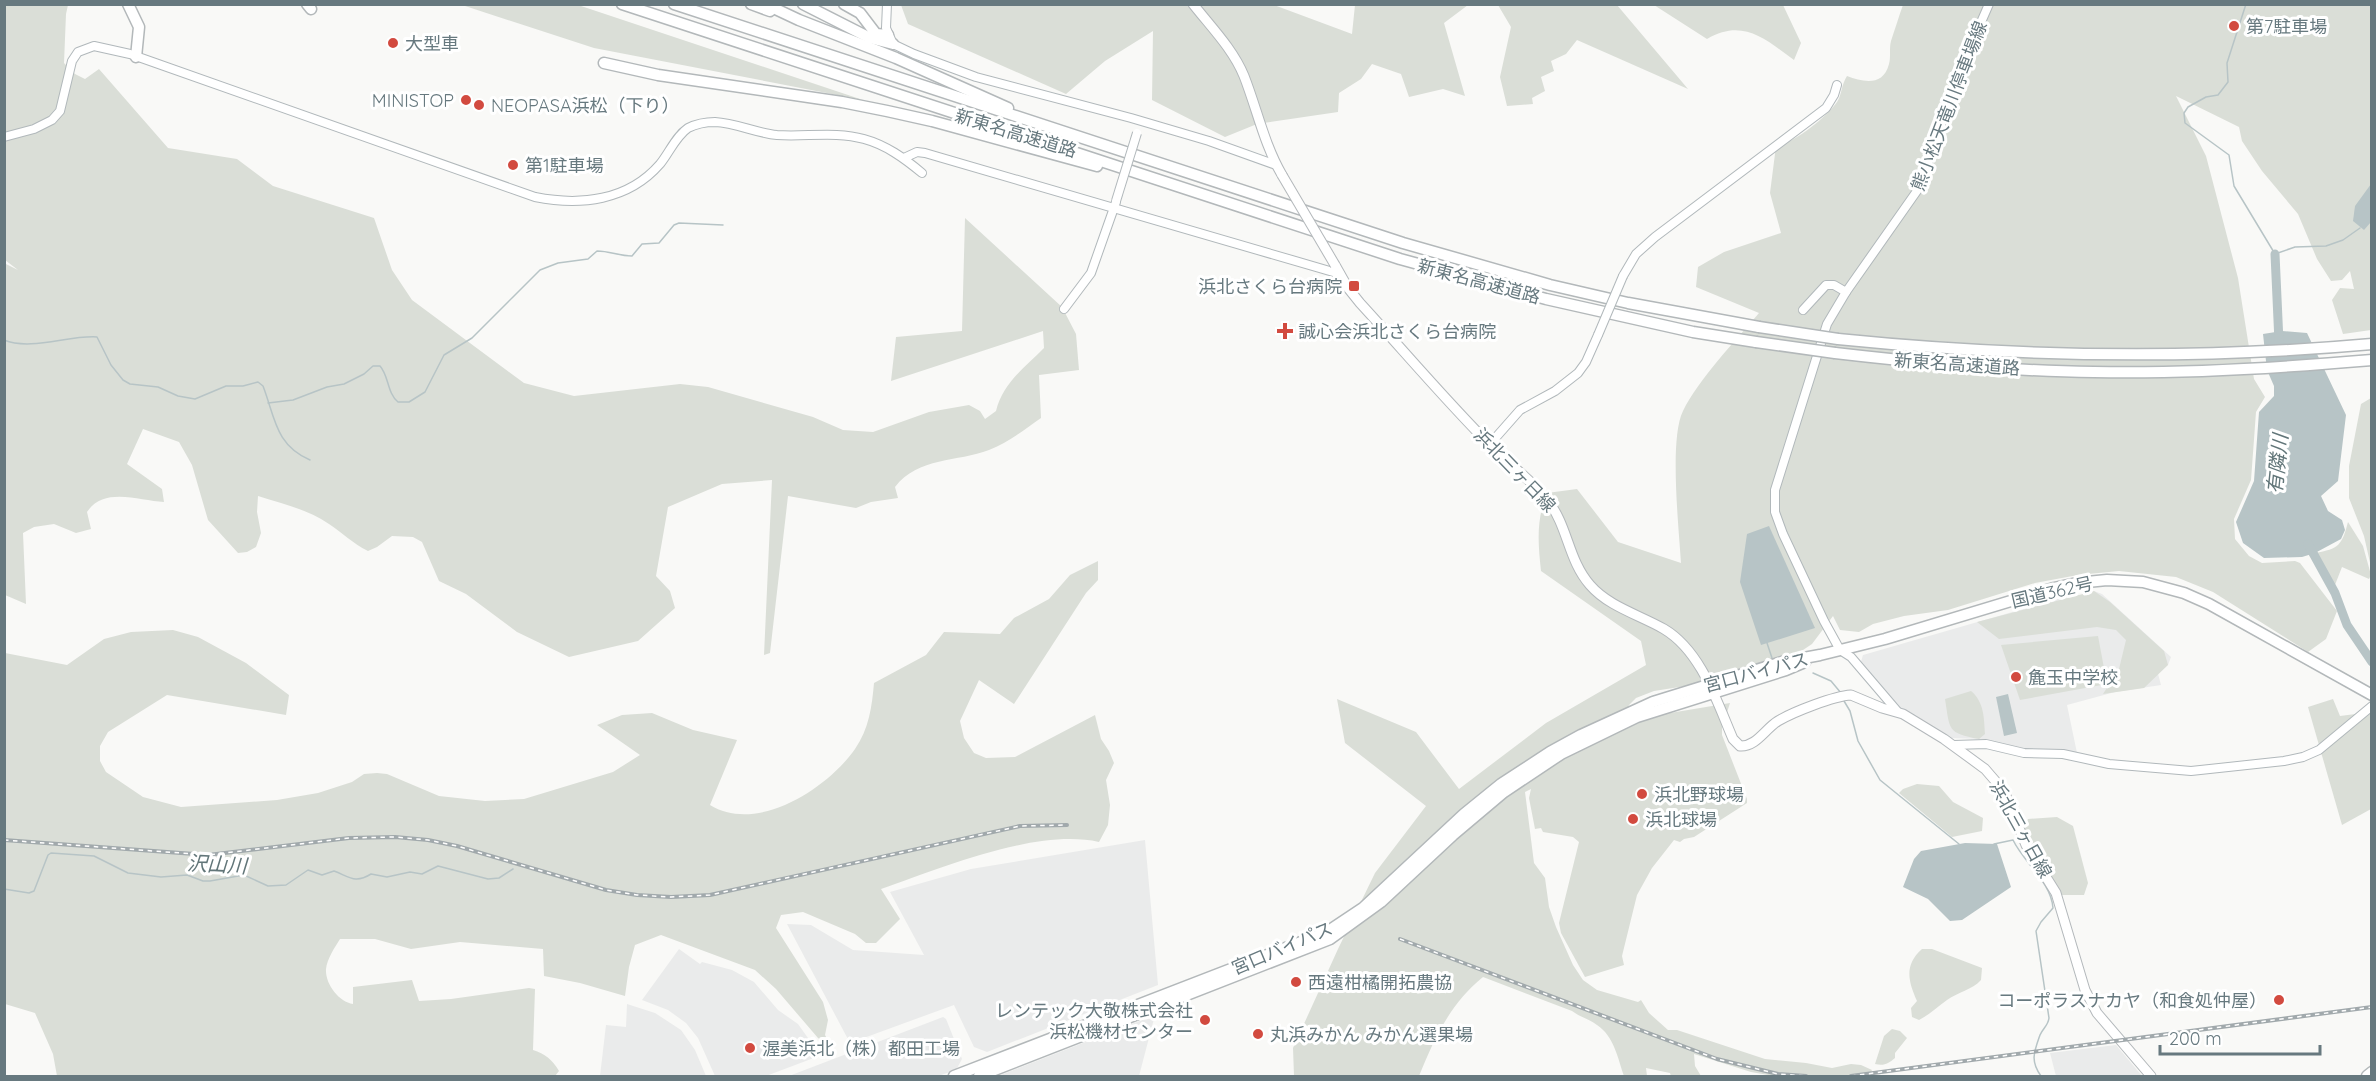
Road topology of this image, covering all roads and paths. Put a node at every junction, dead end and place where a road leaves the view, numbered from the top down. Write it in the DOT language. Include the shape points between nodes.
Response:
graph roads {
  1 [pos="124,4"];
  2 [pos="128,4"];
  3 [pos="622,4"];
  4 [pos="674,4"];
  5 [pos="751,4"];
  6 [pos="765,4"];
  7 [pos="803,4"];
  8 [pos="844,4"];
  9 [pos="887,4"];
  10 [pos="1193,4"];
  11 [pos="1989,4"];
  12 [pos="799,20"];
  13 [pos="890,39"];
  14 [pos="133,56"];
  15 [pos="604,63"];
  16 [pos="1837,86"];
  17 [pos="1141,122"];
  18 [pos="1056,129"];
  19 [pos="4,137"];
  20 [pos="904,158"];
  21 [pos="1276,165"];
  22 [pos="922,173"];
  23 [pos="1115,204"];
  24 [pos="1279,219"];
  25 [pos="1338,269"];
  26 [pos="1846,292"];
  27 [pos="1064,309"];
  28 [pos="1803,310"];
  29 [pos="2372,344"];
  30 [pos="2372,360"];
  31 [pos="1490,444"];
  32 [pos="1840,650"];
  33 [pos="1820,655"];
  34 [pos="1710,688"];
  35 [pos="2372,696"];
  36 [pos="2372,706"];
  37 [pos="1898,712"];
  38 [pos="1953,745"];
  39 [pos="2372,1072"];
  40 [pos="954,1077"];
  41 [pos="979,1077"];
  42 [pos="2151,1077"];
  43 [pos="2367,1077"];
  1 -- 14 [label="highway" via="135,28"];
  2 -- 14 [label="highway" via="139,27"];
  3 -- 24 [label="highway, 新東名高速道路"];
  4 -- 18 [label="highway, 新東名高速道路"];
  5 -- 12 [label="highway"];
  6 -- 12 [label="highway"];
  7 -- 13 [label="highway" via="870,38"];
  8 -- 13 [label="highway" via="860,14 876,34"];
  9 -- 13 [label="street" via="886,28"];
  10 -- 21 [label="main road, 浜北三ヶ日線" via="1233,54 1244,75"];
  11 -- 26 [label="street, 熊小松天竜川停車場線" via="1960,68 1919,188"];
  12 -- 18 [label="highway"];
  13 -- 17 [label="street" via="914,54 976,76"];
  14 -- 19 [label="street" via="94,46 78,52 72,61 60,111 34,129"];
  14 -- 20 [label="street" via="535,197 560,202 601,199 635,186 655,170 679,137 701,123 717,122 776,135 852,136"];
  15 -- 24 [label="highway" via="658,75 842,102 932,121"];
  16 -- 31 [label="street, bridge" via="1826,108 1636,254 1578,373 1516,413"];
  17 -- 21 [label="street"];
  17 -- 23 [label="street, bridge"];
  18 -- 29 [label="highway, 新東名高速道路, bridge" via="1485,267 1628,303 1760,327 1838,339 2071,355 2239,354"];
  20 -- 22 [label="street"];
  20 -- 23 [label="street" via="925,153"];
  21 -- 25 [label="main road, 浜北三ヶ日線, bridge"];
  23 -- 25 [label="street"];
  23 -- 27 [label="street" via="1091,273"];
  24 -- 30 [label="highway, 新東名高速道路, bridge" via="1400,259 1535,296 1648,322 1835,353 2018,369 2158,372"];
  25 -- 31 [label="main road, 浜北三ヶ日線" via="1360,303"];
  26 -- 28 [label="street" via="1826,285"];
  26 -- 32 [label="street, 熊小松天竜川停車場線" via="1827,324 1775,490 1783,534"];
  31 -- 34 [label="main road, 浜北三ヶ日線" via="1547,499 1559,517 1579,572 1592,588 1680,641"];
  32 -- 33 [label="highway, 国道362号"];
  32 -- 35 [label="highway, 国道362号" via="2054,588 2122,580 2157,585 2199,600"];
  32 -- 37 [label="street, 熊小松天竜川停車場線" via="1851,657"];
  33 -- 34 [label="highway, 宮口バイパス" via="1782,662"];
  34 -- 37 [label="main road, 浜北三ヶ日線" via="1733,739 1740,746 1754,743 1781,719 1845,696"];
  34 -- 40 [label="highway, 宮口バイパス" via="1653,702 1550,752 1501,784 1363,908 1327,932"];
  34 -- 41 [label="highway, 宮口バイパス" via="1637,717 1531,773 1453,835 1381,902 1330,939"];
  36 -- 38 [label="street" via="2311,754 2209,770 2120,765 2063,754 2024,753 1986,744"];
  37 -- 38 [label="main road, 浜北三ヶ日線"];
  38 -- 42 [label="main road, 浜北三ヶ日線" via="1985,769 2004,791 2026,845 2056,892 2085,990 2097,1013"];
  39 -- 43 [label="highway"];
}
